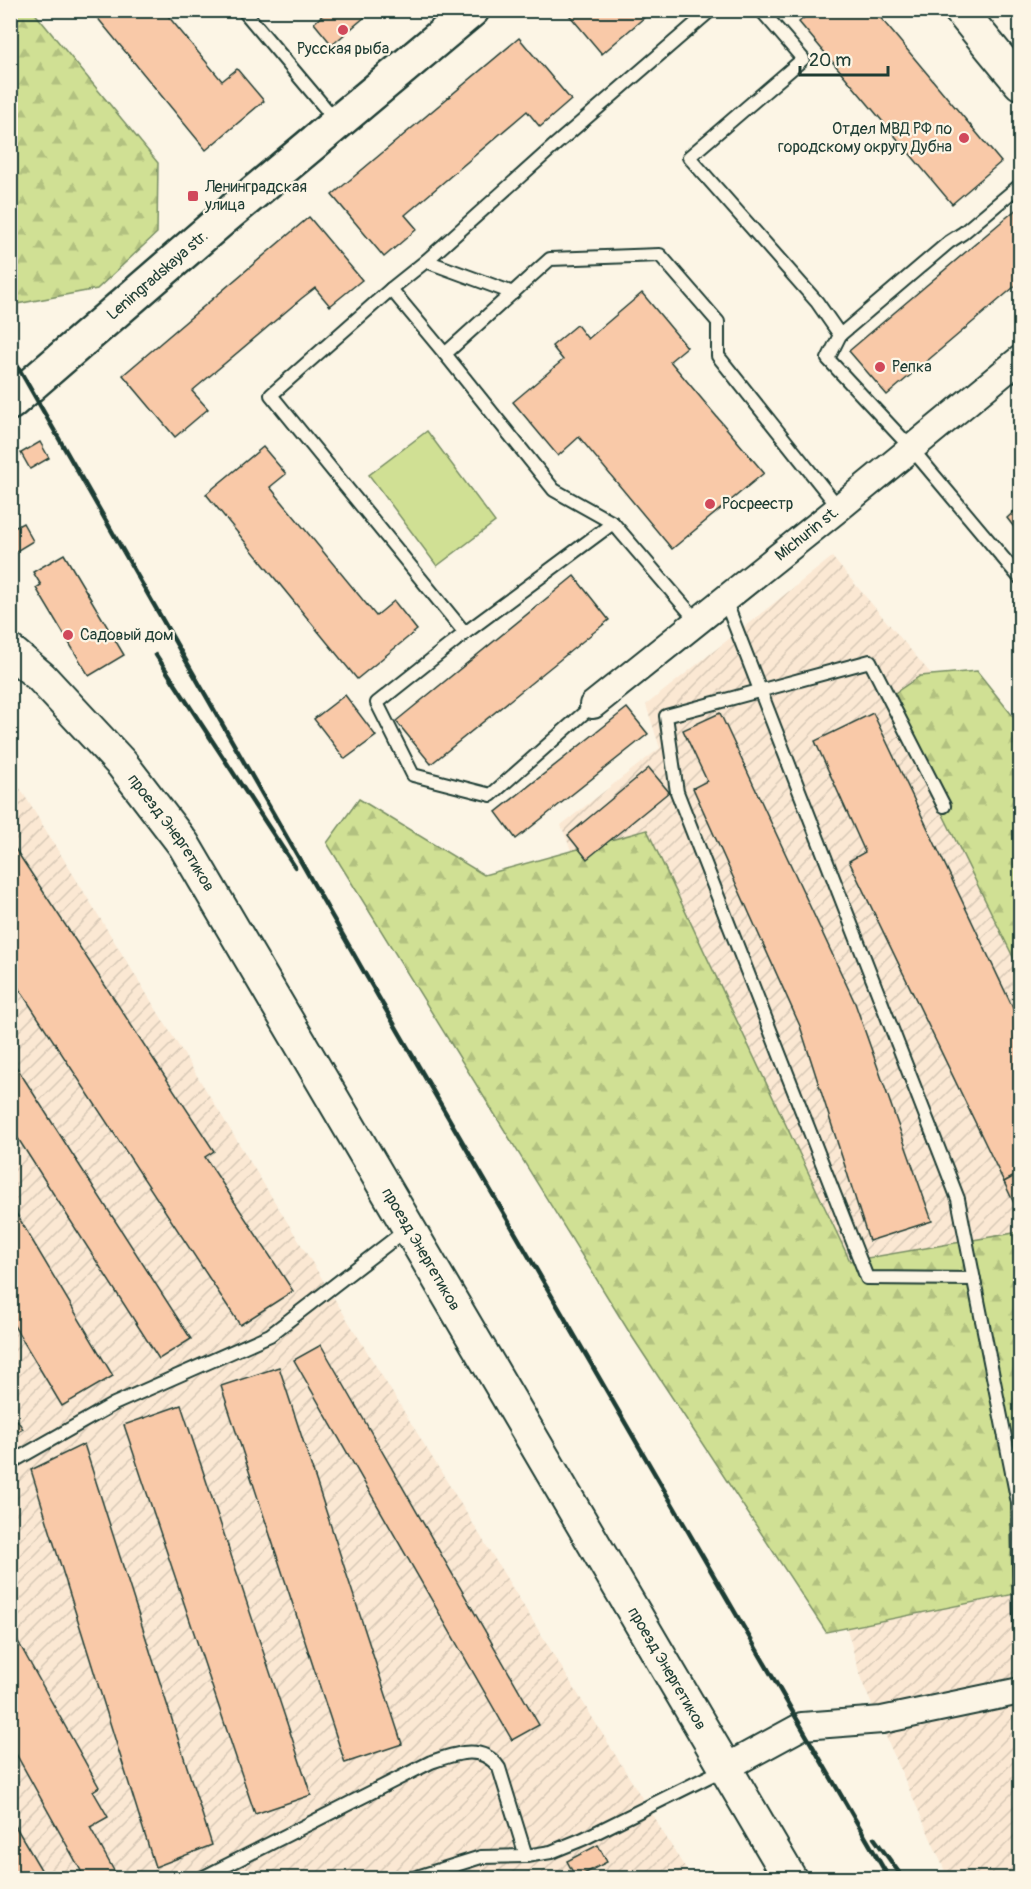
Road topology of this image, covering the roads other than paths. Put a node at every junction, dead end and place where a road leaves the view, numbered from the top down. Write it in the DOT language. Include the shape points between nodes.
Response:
graph roads {
  1 [pos="243,10"];
  2 [pos="472,10"];
  3 [pos="711,10"];
  4 [pos="761,10"];
  5 [pos="960,10"];
  6 [pos="1020,83"];
  7 [pos="338,123"];
  8 [pos="1020,185"];
  9 [pos="426,261"];
  10 [pos="391,289"];
  11 [pos="513,293"];
  12 [pos="840,335"];
  13 [pos="445,354"];
  14 [pos="1020,359"];
  15 [pos="10,403"];
  16 [pos="911,448"];
  17 [pos="839,508"];
  18 [pos="613,523"];
  19 [pos="1020,579"];
  20 [pos="725,600"];
  21 [pos="698,622"];
  22 [pos="465,633"];
  23 [pos="10,651"];
  24 [pos="760,692"];
  25 [pos="593,705"];
  26 [pos="944,806"];
  27 [pos="408,1228"];
  28 [pos="974,1279"];
  29 [pos="10,1463"];
  30 [pos="1020,1628"];
  31 [pos="1020,1691"];
  32 [pos="725,1768"];
  33 [pos="526,1856"];
  34 [pos="202,1878"];
  35 [pos="414,1878"];
  36 [pos="790,1878"];
  1 -- 7 [label="lane"];
  2 -- 7 [label="main road, Leningradskaya str."];
  3 -- 9 [label="lane"];
  4 -- 12 [label="lane" via="803,59 689,157 817,302"];
  5 -- 6 [label="street"];
  7 -- 15 [label="main road, Leningradskaya str."];
  8 -- 12 [label="lane"];
  9 -- 10 [label="lane"];
  9 -- 11 [label="lane"];
  10 -- 13 [label="lane"];
  10 -- 22 [label="lane" via="271,395"];
  11 -- 13 [label="lane"];
  11 -- 17 [label="lane" via="550,259 660,255 718,322 717,356"];
  12 -- 16 [label="lane" via="828,359"];
  13 -- 18 [label="lane" via="554,490"];
  14 -- 16 [label="street, Michurin st."];
  16 -- 17 [label="street, Michurin st."];
  16 -- 19 [label="lane"];
  17 -- 20 [label="street, Michurin st."];
  18 -- 21 [label="lane"];
  18 -- 22 [label="lane"];
  20 -- 21 [label="street, Michurin st."];
  20 -- 24 [label="lane"];
  21 -- 25 [label="street, Michurin st."];
  22 -- 25 [label="lane" via="377,703 413,775 491,795"];
  23 -- 27 [label="street, проезд Энергетиков" via="40,677 122,764 184,845"];
  24 -- 26 [label="lane" via="870,661"];
  24 -- 28 [label="lane" via="958,1199"];
  24 -- 28 [label="lane" via="666,716 677,792 867,1278"];
  27 -- 29 [label="lane" via="270,1335 114,1404"];
  27 -- 32 [label="street, проезд Энергетиков"];
  28 -- 30 [label="lane" via="1018,1503"];
  31 -- 32 [label="street" via="882,1720 802,1726"];
  32 -- 33 [label="lane" via="583,1839 551,1852"];
  32 -- 36 [label="street, проезд Энергетиков"];
  33 -- 34 [label="lane" via="499,1768 493,1758 479,1752 431,1762"];
  33 -- 35 [label="lane" via="481,1857"];
}
